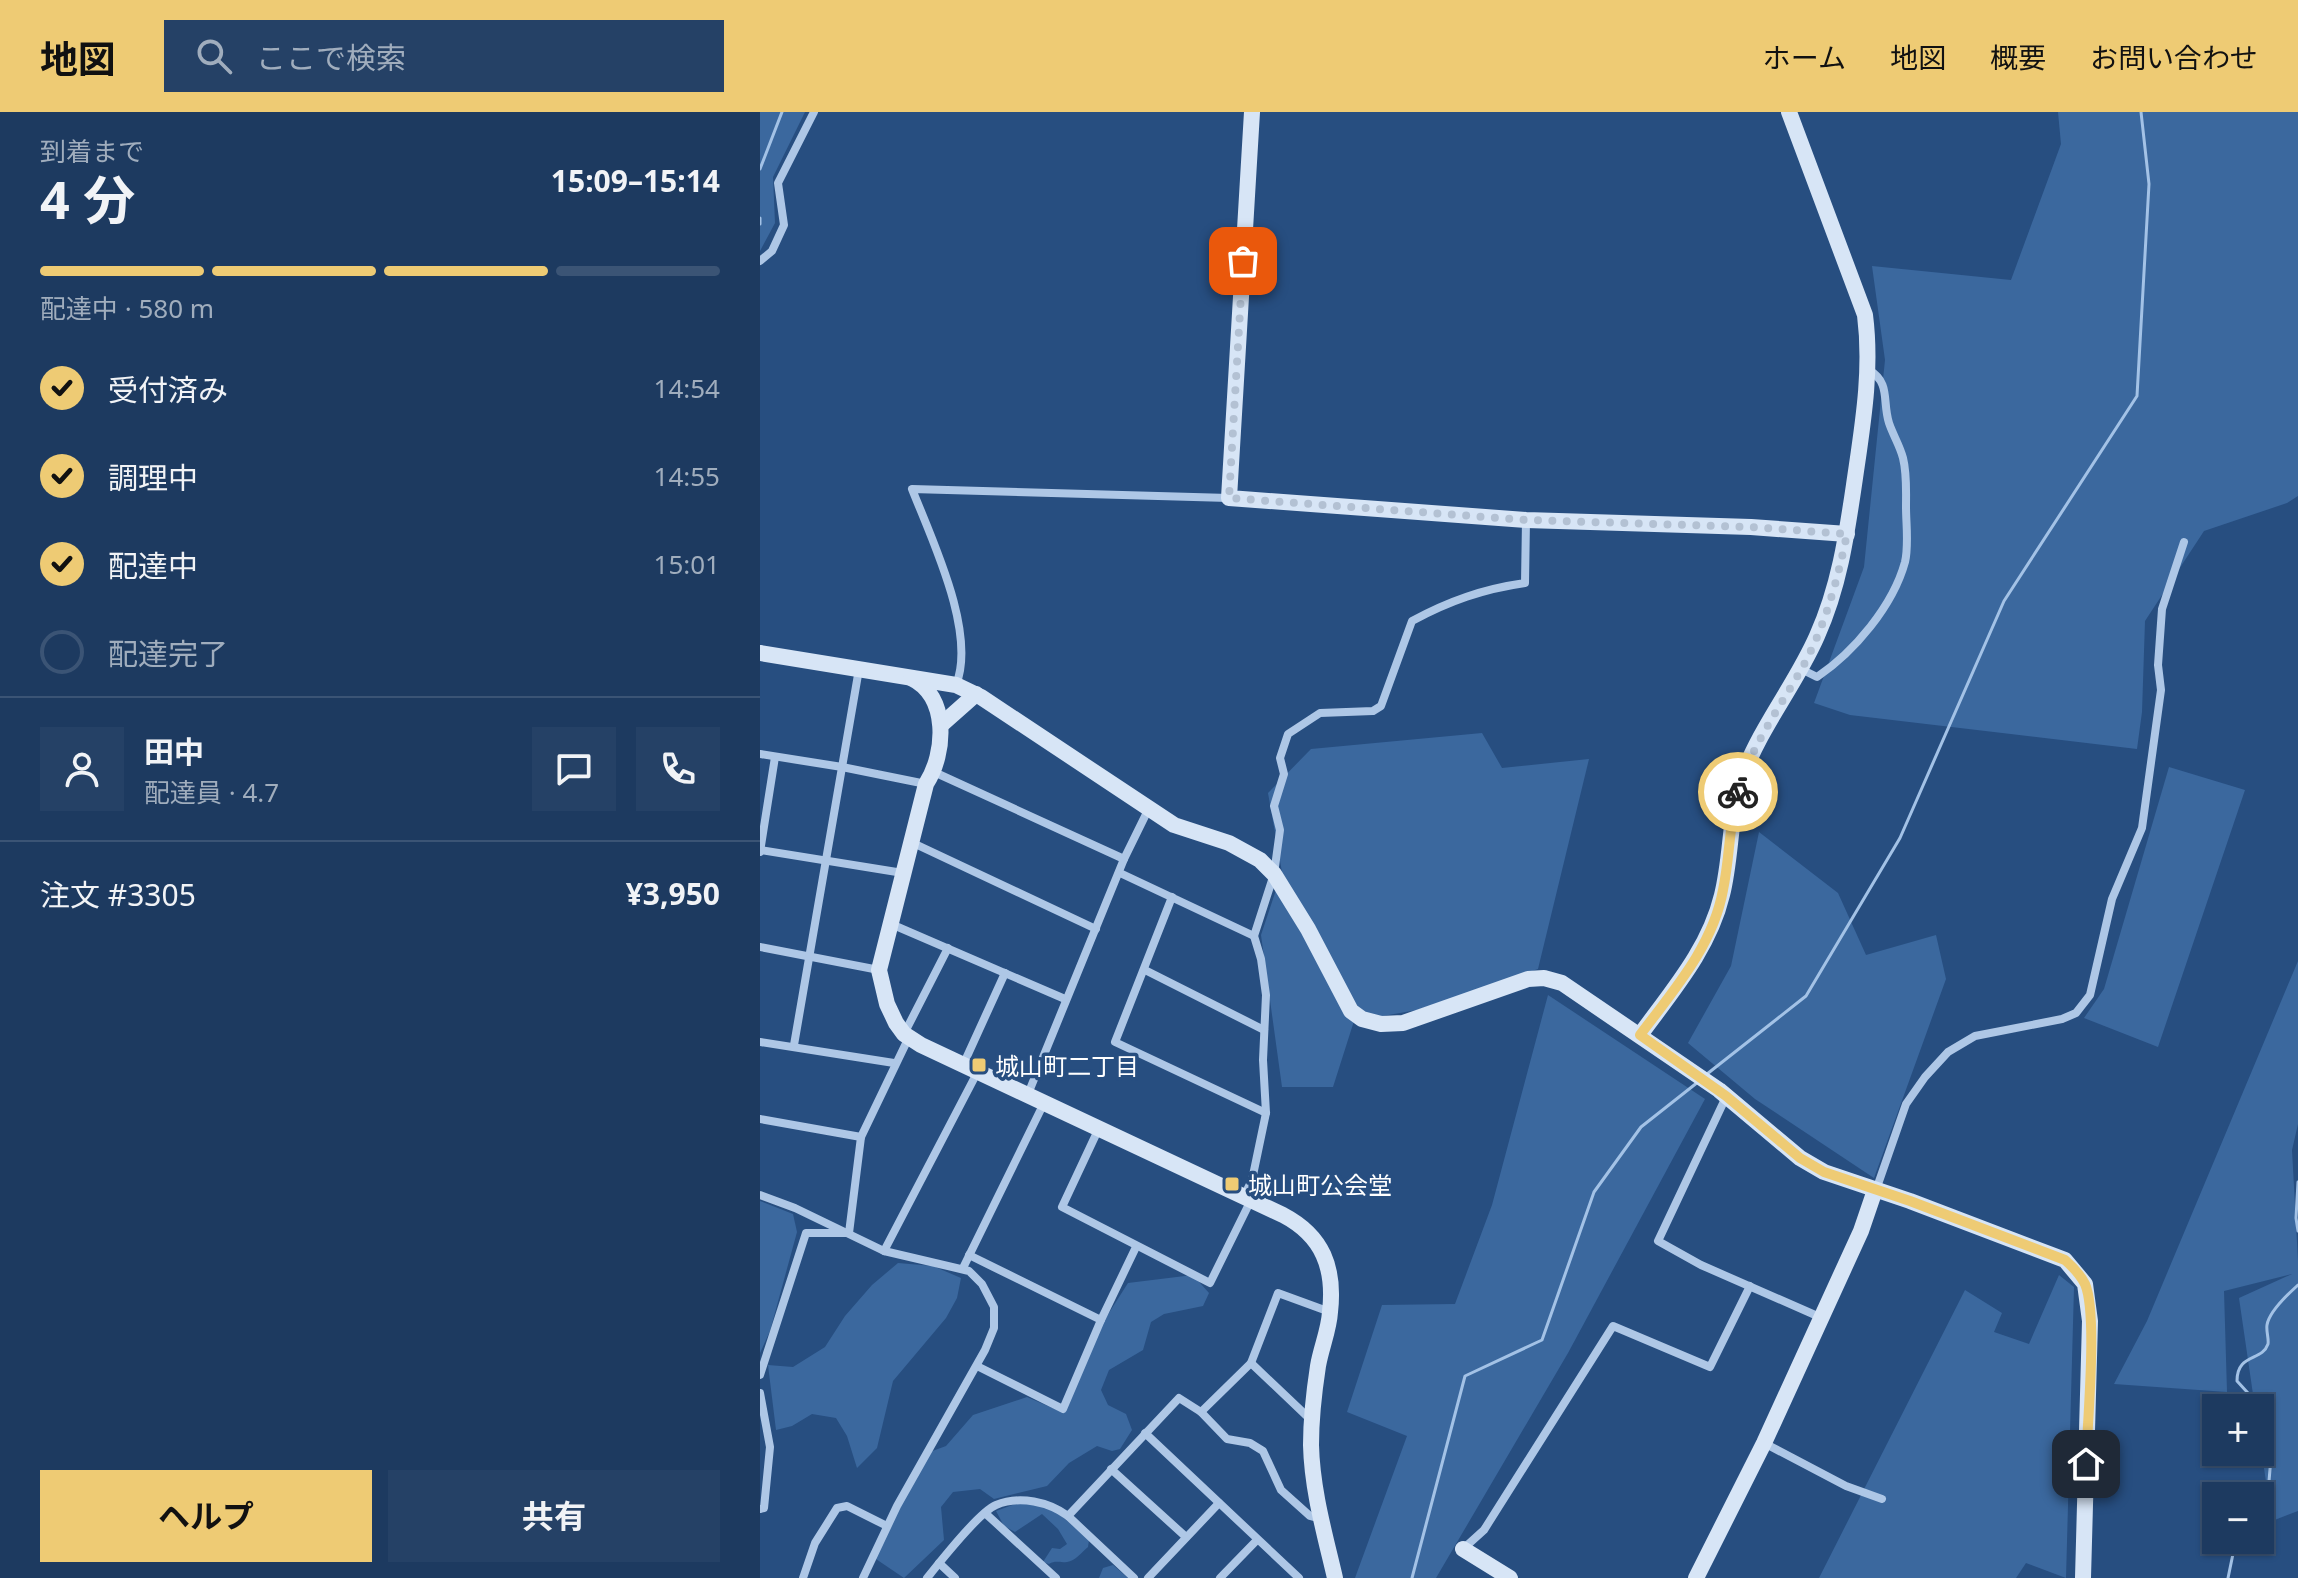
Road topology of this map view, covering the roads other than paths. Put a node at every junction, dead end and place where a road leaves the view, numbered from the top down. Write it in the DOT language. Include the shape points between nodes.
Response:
graph roads {
  1 [pos="814,112"];
  2 [pos="1252,112"];
  3 [pos="1789,112"];
  4 [pos="760,261"];
  5 [pos="1869,370"];
  6 [pos="1229,498"];
  7 [pos="1526,520"];
  8 [pos="1847,534"];
  9 [pos="2184,542"];
  10 [pos="760,653"];
  11 [pos="859,669"];
  12 [pos="1801,669"];
  13 [pos="903,675"];
  14 [pos="956,685"];
  15 [pos="976,694"];
  16 [pos="941,725"];
  17 [pos="760,754"];
  18 [pos="775,757"];
  19 [pos="842,767"];
  20 [pos="930,778"];
  21 [pos="1149,808"];
  22 [pos="913,843"];
  23 [pos="760,851"];
  24 [pos="1124,859"];
  25 [pos="824,861"];
  26 [pos="904,873"];
  27 [pos="1120,873"];
  28 [pos="1274,874"];
  29 [pos="1172,897"];
  30 [pos="891,924"];
  31 [pos="1096,929"];
  32 [pos="1254,936"];
  33 [pos="760,947"];
  34 [pos="948,948"];
  35 [pos="810,958"];
  36 [pos="879,970"];
  37 [pos="1145,970"];
  38 [pos="1005,973"];
  39 [pos="1065,999"];
  40 [pos="1264,1030"];
  41 [pos="1640,1035"];
  42 [pos="906,1036"];
  43 [pos="760,1042"];
  44 [pos="794,1045"];
  45 [pos="894,1063"];
  46 [pos="971,1067"];
  47 [pos="1722,1093"];
  48 [pos="1028,1094"];
  49 [pos="1045,1102"];
  50 [pos="1266,1113"];
  51 [pos="760,1119"];
  52 [pos="1099,1128"];
  53 [pos="861,1137"];
  54 [pos="1875,1190"];
  55 [pos="760,1195"];
  56 [pos="1247,1198"];
  57 [pos="849,1233"];
  58 [pos="1136,1247"];
  59 [pos="884,1251"];
  60 [pos="969,1255"];
  61 [pos="963,1268"];
  62 [pos="1750,1286"];
  63 [pos="1330,1312"];
  64 [pos="1822,1318"];
  65 [pos="1101,1320"];
  66 [pos="1251,1363"];
  67 [pos="977,1366"];
  68 [pos="760,1375"];
  69 [pos="760,1393"];
  70 [pos="1201,1412"];
  71 [pos="1311,1420"];
  72 [pos="1145,1433"];
  73 [pos="1764,1443"];
  74 [pos="1111,1469"];
  75 [pos="1882,1499"];
  76 [pos="1219,1503"];
  77 [pos="760,1509"];
  78 [pos="985,1513"];
  79 [pos="1068,1516"];
  80 [pos="1322,1519"];
  81 [pos="887,1526"];
  82 [pos="1186,1537"];
  83 [pos="1257,1540"];
  84 [pos="1463,1549"];
  85 [pos="939,1563"];
  86 [pos="803,1578"];
  87 [pos="863,1578"];
  88 [pos="927,1578"];
  89 [pos="955,1578"];
  90 [pos="1056,1578"];
  91 [pos="1134,1578"];
  92 [pos="1148,1578"];
  93 [pos="1220,1578"];
  94 [pos="1299,1578"];
  95 [pos="1335,1578"];
  96 [pos="1510,1578"];
  97 [pos="1696,1578"];
  98 [pos="2083,1578"];
  1 -- 4 [label="street" via="778,183 784,225 772,251"];
  2 -- 6 [label="street"];
  3 -- 5 [label="street" via="1865,315"];
  5 -- 8 [label="street"];
  5 -- 12 [label="street" via="1884,384 1886,412 1904,463 1905,563 1854,648 1817,677"];
  6 -- 7 [label="street"];
  6 -- 14 [label="street" via="912,489 952,592 962,670"];
  7 -- 8 [label="street"];
  7 -- 28 [label="street" via="1525,583 1449,601 1412,621 1381,706 1373,711 1320,713 1288,734 1274,806 1280,830"];
  8 -- 12 [label="street" via="1831,603"];
  9 -- 54 [label="street" via="2162,609 2161,690 2144,818 2112,899 2090,995 2076,1013 2062,1019 1975,1036 1948,1052 1906,1104"];
  10 -- 11 [label="street"];
  11 -- 13 [label="street"];
  11 -- 19 [label="street"];
  12 -- 41 [label="street" via="1743,776 1723,891 1707,939"];
  13 -- 14 [label="street"];
  13 -- 16 [label="street" via="926,688"];
  14 -- 15 [label="street"];
  15 -- 16 [label="street"];
  15 -- 21 [label="street"];
  16 -- 20 [label="street"];
  17 -- 18 [label="street"];
  18 -- 19 [label="street"];
  18 -- 23 [label="street"];
  19 -- 20 [label="street"];
  19 -- 25 [label="street"];
  20 -- 22 [label="street"];
  20 -- 24 [label="street"];
  21 -- 24 [label="street"];
  21 -- 28 [label="street" via="1174,825 1250,853"];
  22 -- 26 [label="street"];
  22 -- 31 [label="street"];
  23 -- 25 [label="street"];
  24 -- 27 [label="street"];
  25 -- 26 [label="street"];
  25 -- 35 [label="street"];
  26 -- 30 [label="street"];
  27 -- 29 [label="street"];
  27 -- 31 [label="street"];
  28 -- 32 [label="street"];
  28 -- 41 [label="street" via="1344,1000 1362,1019 1403,1023 1544,978 1562,983"];
  29 -- 32 [label="street"];
  29 -- 37 [label="street"];
  30 -- 34 [label="street"];
  30 -- 36 [label="street"];
  31 -- 39 [label="street"];
  32 -- 40 [label="street" via="1266,995"];
  33 -- 35 [label="street"];
  34 -- 38 [label="street"];
  34 -- 42 [label="street"];
  35 -- 36 [label="street"];
  35 -- 44 [label="street"];
  36 -- 42 [label="street" via="887,1004"];
  37 -- 40 [label="street"];
  37 -- 50 [label="street" via="1115,1042"];
  38 -- 39 [label="street"];
  38 -- 46 [label="street"];
  39 -- 48 [label="street"];
  40 -- 50 [label="street"];
  41 -- 47 [label="street"];
  42 -- 45 [label="street"];
  42 -- 46 [label="street"];
  43 -- 44 [label="street"];
  44 -- 45 [label="street"];
  45 -- 53 [label="street"];
  46 -- 48 [label="street"];
  46 -- 59 [label="street"];
  47 -- 54 [label="street" via="1800,1158"];
  47 -- 62 [label="street" via="1658,1241"];
  48 -- 49 [label="street"];
  49 -- 52 [label="street"];
  49 -- 60 [label="street"];
  50 -- 56 [label="street"];
  51 -- 53 [label="street"];
  52 -- 56 [label="street"];
  52 -- 58 [label="street" via="1062,1207"];
  53 -- 57 [label="street"];
  54 -- 64 [label="street"];
  54 -- 98 [label="street" via="2065,1260 2085,1284 2090,1321"];
  55 -- 57 [label="street"];
  56 -- 58 [label="street" via="1210,1283"];
  56 -- 63 [label="street" via="1303,1226 1316,1242 1330,1274"];
  57 -- 59 [label="street"];
  57 -- 68 [label="street" via="806,1233"];
  58 -- 65 [label="street"];
  59 -- 61 [label="street"];
  60 -- 61 [label="street"];
  60 -- 65 [label="street"];
  61 -- 67 [label="street" via="982,1284 994,1307 994,1328"];
  62 -- 64 [label="street"];
  62 -- 84 [label="street" via="1710,1367 1613,1326 1484,1530"];
  63 -- 66 [label="street" via="1278,1293"];
  63 -- 71 [label="street"];
  64 -- 73 [label="street"];
  65 -- 67 [label="street" via="1063,1409"];
  66 -- 70 [label="street"];
  66 -- 71 [label="street"];
  67 -- 81 [label="street"];
  69 -- 77 [label="street" via="770,1447"];
  70 -- 72 [label="street" via="1179,1398"];
  70 -- 80 [label="street" via="1227,1439 1263,1451 1281,1490 1310,1516"];
  71 -- 80 [label="street" via="1313,1476"];
  72 -- 74 [label="street"];
  72 -- 76 [label="street"];
  73 -- 75 [label="street"];
  73 -- 97 [label="street"];
  74 -- 79 [label="street"];
  74 -- 82 [label="street"];
  76 -- 82 [label="street"];
  76 -- 83 [label="street"];
  78 -- 79 [label="street" via="996,1505 1023,1500"];
  78 -- 85 [label="street"];
  78 -- 90 [label="street"];
  79 -- 91 [label="street"];
  80 -- 95 [label="street"];
  81 -- 86 [label="street" via="847,1506 837,1508 815,1543"];
  81 -- 87 [label="street"];
  82 -- 92 [label="street"];
  83 -- 93 [label="street"];
  83 -- 94 [label="street"];
  84 -- 96 [label="street"];
  85 -- 88 [label="street"];
  85 -- 89 [label="street"];
}
